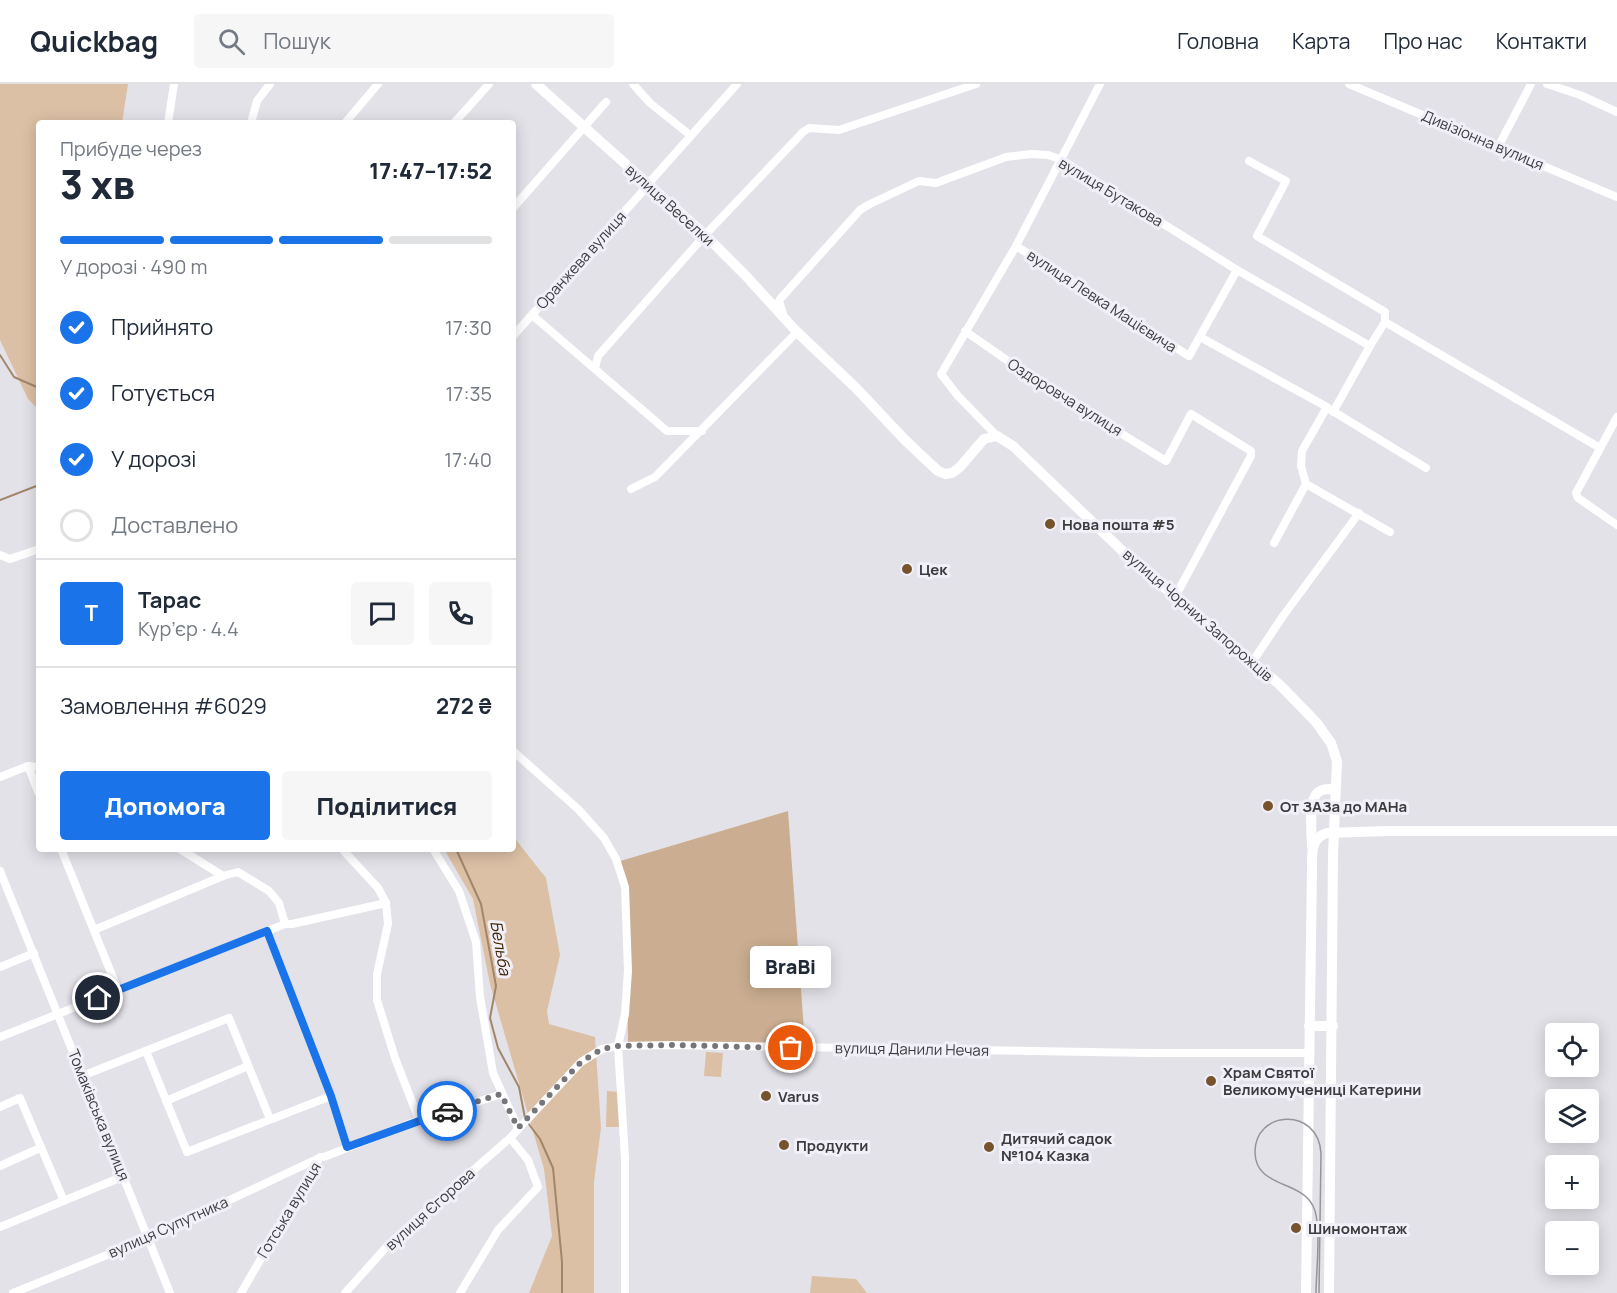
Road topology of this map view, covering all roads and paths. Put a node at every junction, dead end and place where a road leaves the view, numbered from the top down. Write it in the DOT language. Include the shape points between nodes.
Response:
graph roads {
  1 [pos="174,84"];
  2 [pos="270,84"];
  3 [pos="378,84"];
  4 [pos="489,84"];
  5 [pos="536,84"];
  6 [pos="633,84"];
  7 [pos="737,84"];
  8 [pos="976,84"];
  9 [pos="1100,84"];
  10 [pos="1349,84"];
  11 [pos="1531,84"];
  12 [pos="1547,84"];
  13 [pos="606,102"];
  14 [pos="1617,112"];
  15 [pos="168,120"];
  16 [pos="252,120"];
  17 [pos="348,120"];
  18 [pos="457,120"];
  19 [pos="584,126"];
  20 [pos="690,135"];
  21 [pos="1498,147"];
  22 [pos="1060,159"];
  23 [pos="1249,161"];
  24 [pos="649,186"];
  25 [pos="1617,197"];
  26 [pos="516,205"];
  27 [pos="705,235"];
  28 [pos="1016,246"];
  29 [pos="1237,270"];
  30 [pos="532,315"];
  31 [pos="785,318"];
  32 [pos="1385,322"];
  33 [pos="797,332"];
  34 [pos="965,332"];
  35 [pos="516,333"];
  36 [pos="1200,337"];
  37 [pos="1370,346"];
  38 [pos="595,368"];
  39 [pos="1330,409"];
  40 [pos="1617,417"];
  41 [pos="702,431"];
  42 [pos="997,436"];
  43 [pos="1600,448"];
  44 [pos="1426,468"];
  45 [pos="1306,484"];
  46 [pos="631,489"];
  47 [pos="1359,513"];
  48 [pos="1617,525"];
  49 [pos="1390,532"];
  50 [pos="1274,543"];
  51 [pos="36,550"];
  52 [pos="0,555"];
  53 [pos="1175,597"];
  54 [pos="1253,661"];
  55 [pos="516,754"];
  56 [pos="28,766"];
  57 [pos="36,767"];
  58 [pos="0,777"];
  59 [pos="36,786"];
  60 [pos="1335,790"];
  61 [pos="1617,831"];
  62 [pos="1334,833"];
  63 [pos="1312,847"];
  64 [pos="62,852"];
  65 [pos="185,852"];
  66 [pos="345,852"];
  67 [pos="435,852"];
  68 [pos="0,870"];
  69 [pos="223,876"];
  70 [pos="386,903"];
  71 [pos="285,924"];
  72 [pos="93,930"];
  73 [pos="267,931"];
  74 [pos="34,953"];
  75 [pos="0,967"];
  76 [pos="118,990"];
  77 [pos="58,1014"];
  78 [pos="1309,1026"];
  79 [pos="1333,1026"];
  80 [pos="0,1037"];
  81 [pos="618,1046"];
  82 [pos="146,1051"];
  83 [pos="1309,1053"];
  84 [pos="248,1066"];
  85 [pos="82,1076"];
  86 [pos="501,1094"];
  87 [pos="331,1096"];
  88 [pos="166,1101"];
  89 [pos="0,1107"];
  90 [pos="270,1119"];
  91 [pos="419,1120"];
  92 [pos="520,1126"];
  93 [pos="510,1138"];
  94 [pos="347,1147"];
  95 [pos="40,1148"];
  96 [pos="320,1157"];
  97 [pos="0,1166"];
  98 [pos="124,1176"];
  99 [pos="64,1200"];
  100 [pos="0,1227"];
  101 [pos="149,1238"];
  102 [pos="13,1293"];
  103 [pos="170,1293"];
  104 [pos="241,1293"];
  105 [pos="345,1293"];
  106 [pos="460,1293"];
  107 [pos="625,1293"];
  108 [pos="1306,1293"];
  109 [pos="1329,1293"];
  1 -- 15 [label="street"];
  2 -- 16 [label="street" via="257,100"];
  3 -- 17 [label="street"];
  4 -- 18 [label="street"];
  5 -- 19 [label="street, вулиця Веселки"];
  6 -- 20 [label="street"];
  7 -- 20 [label="street, Оранжева вулиця"];
  8 -- 27 [label="street" via="839,130 809,128"];
  9 -- 22 [label="street"];
  10 -- 21 [label="street, Дивізіонна вулиця"];
  11 -- 21 [label="street"];
  12 -- 14 [label="street"];
  13 -- 19 [label="street"];
  19 -- 24 [label="street, вулиця Веселки"];
  19 -- 26 [label="street"];
  20 -- 24 [label="street, Оранжева вулиця"];
  21 -- 25 [label="street, Дивізіонна вулиця"];
  22 -- 28 [label="street"];
  22 -- 29 [label="street, вулиця Бутакова"];
  22 -- 31 [label="street, вулиця Бутакова" via="1031,154 1006,157 936,183 919,181 860,210 781,298 779,305"];
  23 -- 32 [label="street" via="1286,181 1257,236 1385,312"];
  24 -- 27 [label="street, вулиця Веселки"];
  24 -- 30 [label="street, Оранжева вулиця"];
  27 -- 31 [label="street, вулиця Веселки"];
  27 -- 38 [label="street" via="598,356"];
  28 -- 34 [label="street"];
  28 -- 36 [label="street, вулиця Левка Мацієвича" via="1189,356"];
  29 -- 36 [label="street"];
  29 -- 37 [label="street, вулиця Бутакова"];
  30 -- 35 [label="street, Оранжева вулиця"];
  30 -- 38 [label="street"];
  31 -- 33 [label="street, вулиця Веселки"];
  32 -- 37 [label="street"];
  32 -- 43 [label="street"];
  33 -- 41 [label="street"];
  33 -- 42 [label="street" via="938,471 952,473 984,439"];
  34 -- 42 [label="street, вулиця Чорних Запорожців" via="941,374"];
  34 -- 53 [label="street, Оздоровча вулиця" via="1166,461 1191,414 1251,450"];
  36 -- 39 [label="street, вулиця Левка Мацієвича"];
  37 -- 39 [label="street"];
  38 -- 41 [label="street" via="667,431"];
  39 -- 44 [label="street, вулиця Левка Мацієвича"];
  39 -- 45 [label="street" via="1302,452"];
  40 -- 43 [label="street"];
  41 -- 46 [label="street" via="655,477"];
  42 -- 53 [label="street, вулиця Чорних Запорожців" via="1013,446"];
  43 -- 48 [label="street" via="1576,493"];
  45 -- 47 [label="street"];
  45 -- 50 [label="street"];
  47 -- 49 [label="street"];
  47 -- 54 [label="street"];
  51 -- 52 [label="street" via="10,559"];
  53 -- 54 [label="street, вулиця Чорних Запорожців"];
  54 -- 60 [label="street, вулиця Чорних Запорожців" via="1328,737 1336,761"];
  55 -- 81 [label="street" via="579,810 616,859 625,886 628,971"];
  56 -- 57 [label="street"];
  56 -- 58 [label="street"];
  56 -- 59 [label="street"];
  60 -- 62 [label="street, вулиця Чорних Запорожців"];
  60 -- 63 [label="street" via="1323,789 1313,798"];
  61 -- 62 [label="street"];
  62 -- 63 [label="street" via="1321,835"];
  62 -- 79 [label="street, вулиця Чорних Запорожців"];
  63 -- 78 [label="street"];
  64 -- 72 [label="street"];
  65 -- 69 [label="street"];
  66 -- 70 [label="street" via="378,888"];
  67 -- 86 [label="street" via="459,891 476,942 480,997"];
  68 -- 74 [label="street, Томаківська вулиця"];
  69 -- 71 [label="street" via="242,874 269,891 279,903"];
  69 -- 72 [label="street"];
  70 -- 71 [label="street"];
  70 -- 91 [label="street" via="388,924 377,974 377,1000"];
  71 -- 73 [label="street"];
  72 -- 76 [label="street"];
  73 -- 76 [label="street"];
  73 -- 87 [label="street"];
  74 -- 75 [label="street"];
  74 -- 77 [label="street, Томаківська вулиця"];
  76 -- 77 [label="street"];
  77 -- 80 [label="street"];
  77 -- 85 [label="street, Томаківська вулиця"];
  78 -- 79 [label="street"];
  78 -- 83 [label="street"];
  79 -- 109 [label="street, вулиця Чорних Запорожців"];
  81 -- 83 [label="street, вулиця Данили Нечая"];
  81 -- 92 [label="street, вулиця Єгорова" via="602,1049 581,1062"];
  81 -- 107 [label="street" via="625,1158"];
  82 -- 84 [label="street" via="229,1018"];
  82 -- 85 [label="street"];
  82 -- 88 [label="street"];
  83 -- 108 [label="street"];
  84 -- 88 [label="street"];
  84 -- 90 [label="street"];
  85 -- 98 [label="street, Томаківська вулиця"];
  86 -- 91 [label="street, Готська вулиця"];
  86 -- 92 [label="street"];
  87 -- 90 [label="street"];
  87 -- 94 [label="street"];
  88 -- 90 [label="street" via="187,1152"];
  89 -- 95 [label="street" via="20,1098"];
  91 -- 94 [label="street, Готська вулиця"];
  92 -- 93 [label="street, вулиця Єгорова"];
  93 -- 105 [label="street, вулиця Єгорова" via="390,1243"];
  93 -- 106 [label="street" via="528,1160 538,1187 498,1230"];
  94 -- 96 [label="street, Готська вулиця"];
  95 -- 97 [label="street"];
  95 -- 99 [label="street"];
  96 -- 101 [label="street, вулиця Супутника"];
  96 -- 104 [label="street, Готська вулиця"];
  98 -- 99 [label="street"];
  98 -- 101 [label="street, Томаківська вулиця"];
  99 -- 100 [label="street"];
  101 -- 102 [label="street, вулиця Супутника"];
  101 -- 103 [label="street, Томаківська вулиця"];
}
